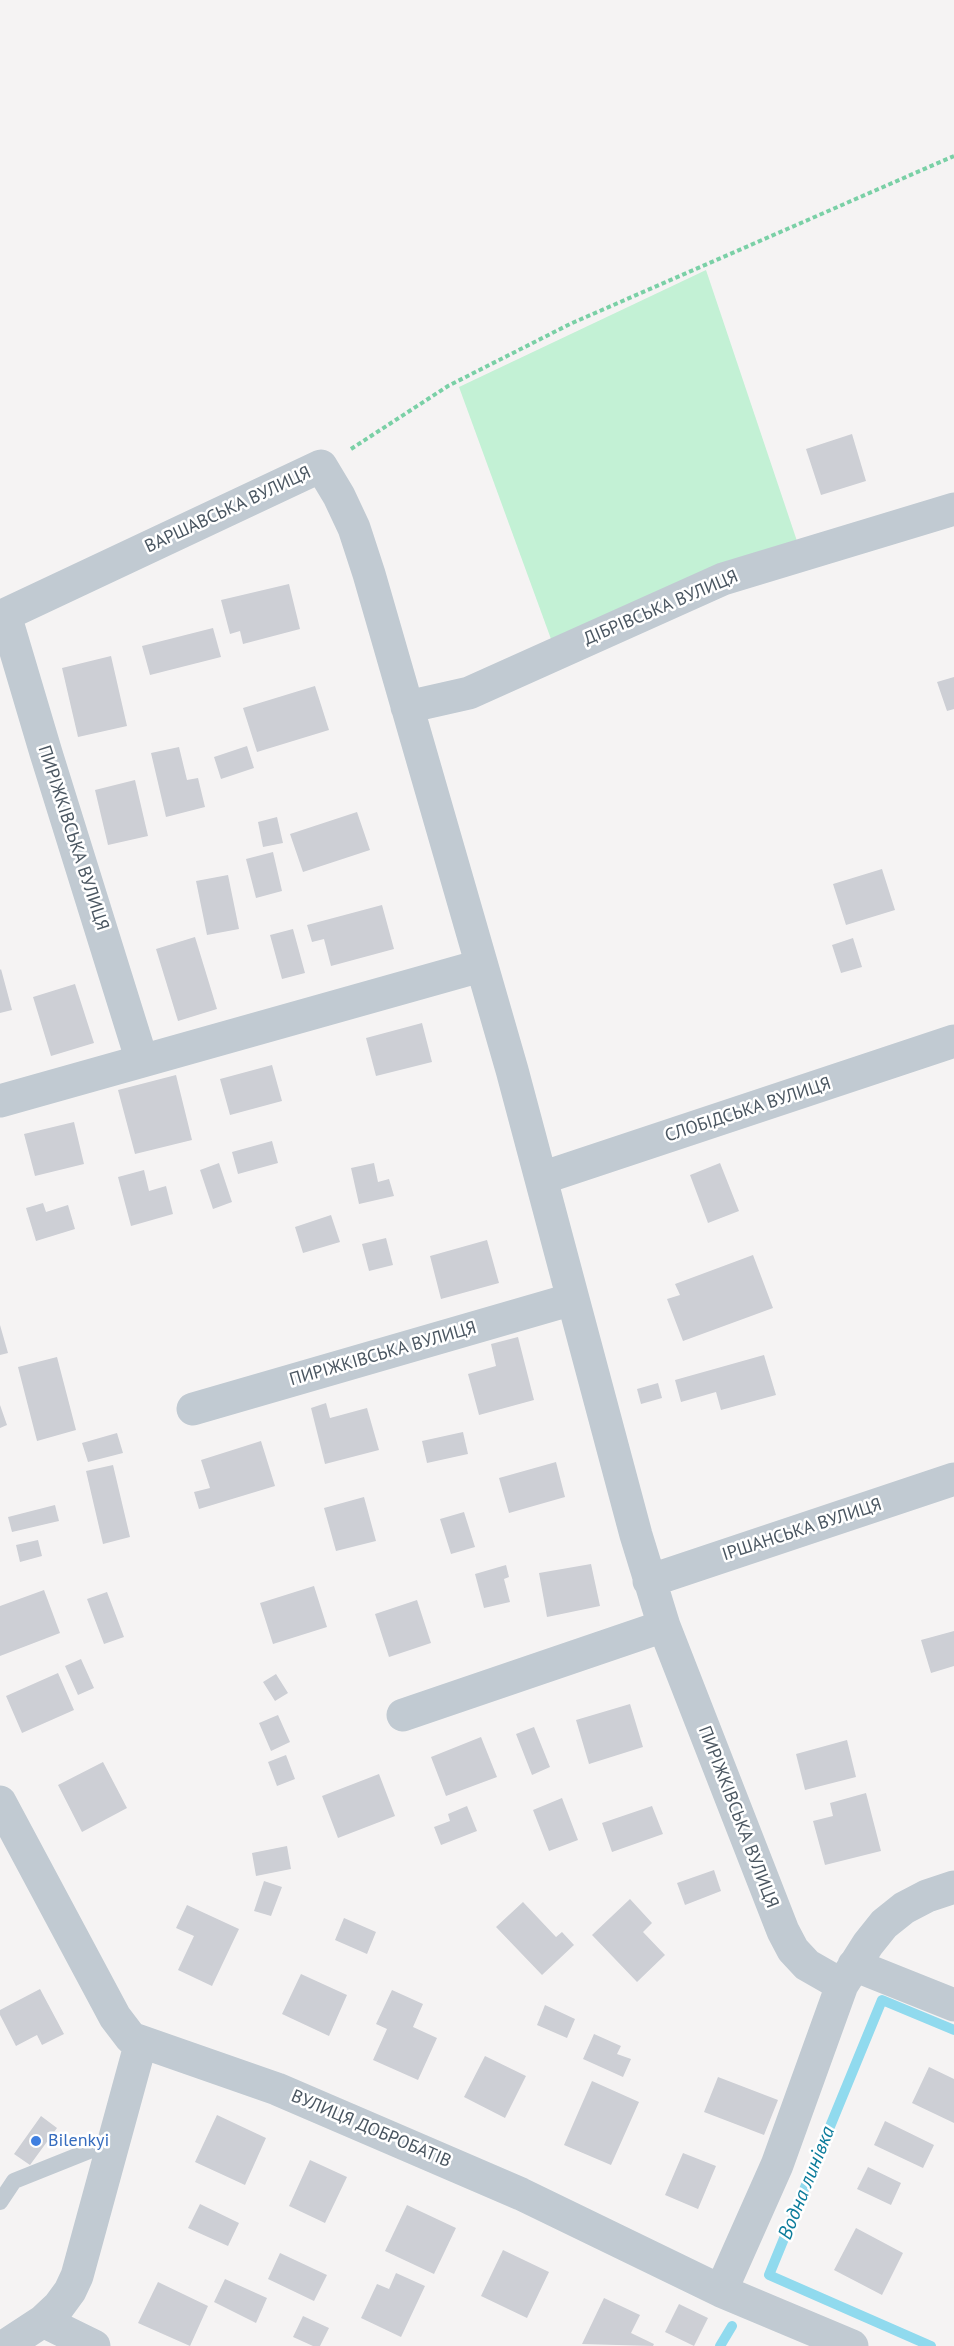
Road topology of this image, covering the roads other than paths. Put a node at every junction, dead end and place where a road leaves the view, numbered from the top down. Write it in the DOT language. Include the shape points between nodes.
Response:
graph roads {
  1 [pos="954,509"];
  2 [pos="3,616"];
  3 [pos="407,706"];
  4 [pos="480,966"];
  5 [pos="954,1041"];
  6 [pos="142,1061"];
  7 [pos="0,1101"];
  8 [pos="542,1178"];
  9 [pos="573,1299"];
  10 [pos="193,1409"];
  11 [pos="954,1479"];
  12 [pos="649,1581"];
  13 [pos="664,1626"];
  14 [pos="403,1715"];
  15 [pos="0,1802"];
  16 [pos="954,1887"];
  17 [pos="848,1975"];
  18 [pos="954,2005"];
  19 [pos="141,2042"];
  20 [pos="114,2141"];
  21 [pos="0,2202"];
  22 [pos="721,2291"];
  23 [pos="43,2321"];
  24 [pos="5,2346"];
  25 [pos="94,2346"];
  26 [pos="852,2346"];
  1 -- 3 [label="street, ДІБРІВСЬКА ВУЛИЦЯ" via="723,579 469,693"];
  2 -- 3 [label="street, ВАРШАВСЬКА ВУЛИЦЯ" via="321,466 360,545"];
  2 -- 6 [label="street, ПИРІЖКІВСЬКА ВУЛИЦЯ"];
  3 -- 4 [label="street, ПИРІЖКІВСЬКА ВУЛИЦЯ"];
  4 -- 6 [label="street"];
  4 -- 8 [label="street, ПИРІЖКІВСЬКА ВУЛИЦЯ"];
  5 -- 8 [label="street, СЛОБІДСЬКА ВУЛИЦЯ"];
  6 -- 7 [label="street"];
  8 -- 9 [label="street, ПИРІЖКІВСЬКА ВУЛИЦЯ"];
  9 -- 10 [label="street, ПИРІЖКІВСЬКА ВУЛИЦЯ"];
  9 -- 12 [label="street, ПИРІЖКІВСЬКА ВУЛИЦЯ"];
  11 -- 12 [label="street, ІРШАНСЬКА ВУЛИЦЯ"];
  12 -- 13 [label="street, ПИРІЖКІВСЬКА ВУЛИЦЯ"];
  13 -- 14 [label="street"];
  13 -- 17 [label="street, ПИРІЖКІВСЬКА ВУЛИЦЯ" via="793,1950 807,1965"];
  15 -- 19 [label="street, ВУЛИЦЯ ДОБРОБАТІВ" via="115,2017 131,2038"];
  16 -- 17 [label="street" via="904,1908 884,1924"];
  17 -- 18 [label="street, ПИРІЖКІВСЬКА ВУЛИЦЯ"];
  17 -- 22 [label="street" via="777,2165"];
  19 -- 20 [label="street"];
  19 -- 22 [label="street, ВУЛИЦЯ ДОБРОБАТІВ" via="277,2089 531,2199"];
  20 -- 21 [label="lane" via="14,2181"];
  20 -- 23 [label="street" via="76,2276 70,2291"];
  22 -- 26 [label="street, ВУЛИЦЯ ДОБРОБАТІВ"];
  23 -- 24 [label="street"];
  23 -- 25 [label="street"];
}
